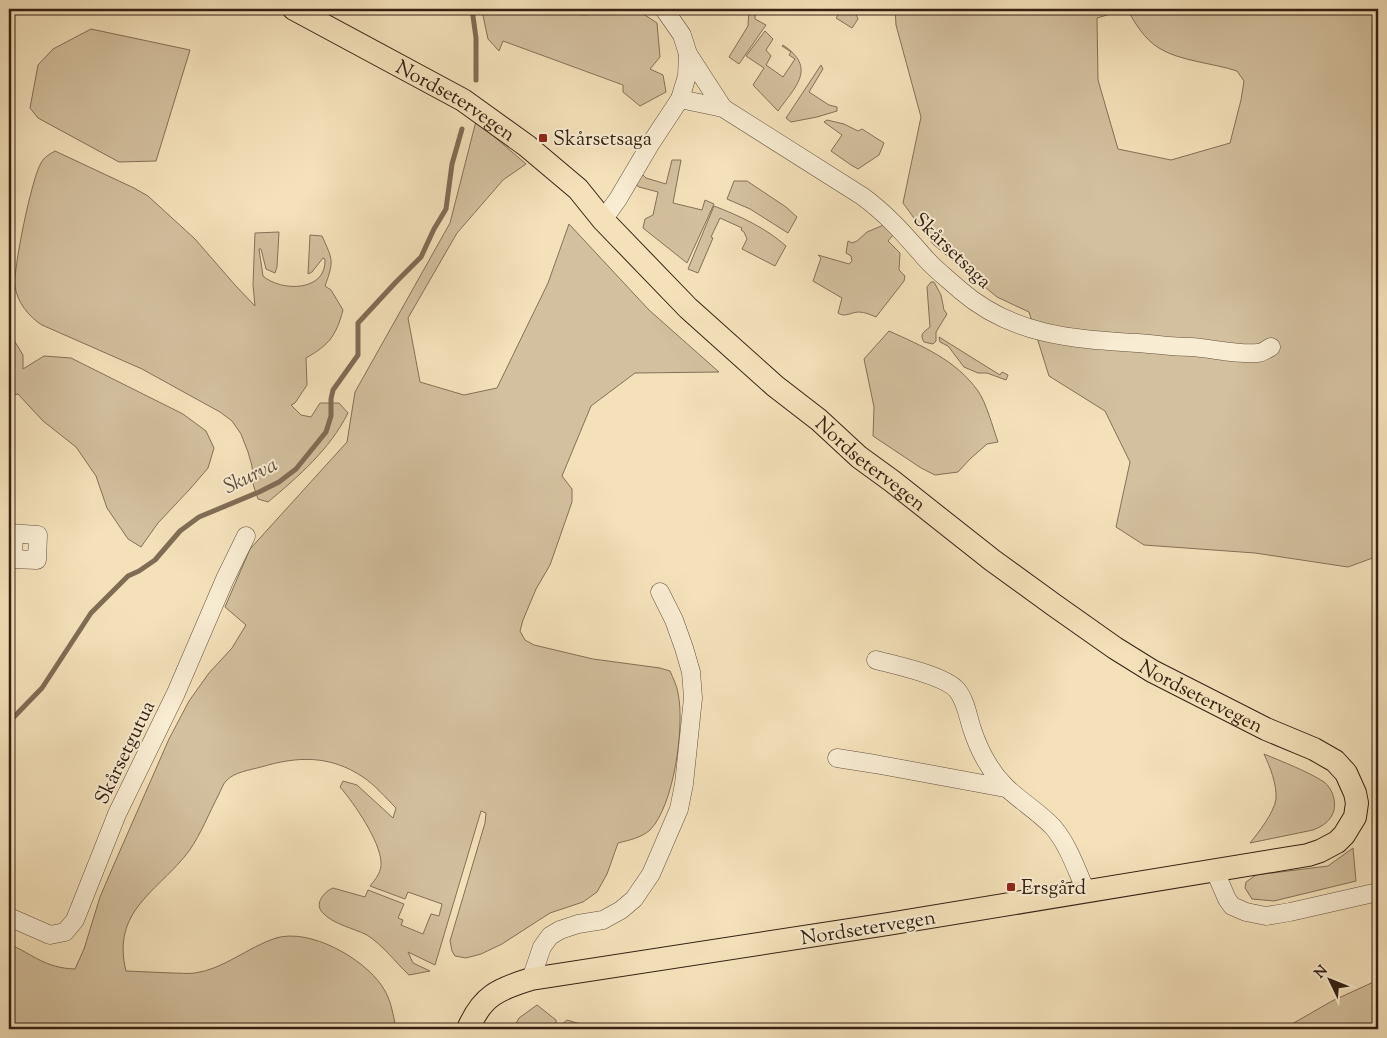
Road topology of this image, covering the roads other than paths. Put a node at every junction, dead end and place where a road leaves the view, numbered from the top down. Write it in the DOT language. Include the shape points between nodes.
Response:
graph roads {
  1 [pos="294,9"];
  2 [pos="664,9"];
  3 [pos="688,54"];
  4 [pos="680,99"];
  5 [pos="723,108"];
  6 [pos="603,220"];
  7 [pos="1271,347"];
  8 [pos="246,536"];
  9 [pos="660,592"];
  10 [pos="876,660"];
  11 [pos="837,758"];
  12 [pos="1005,788"];
  13 [pos="1214,869"];
  14 [pos="1086,891"];
  15 [pos="1378,892"];
  16 [pos="9,917"];
  17 [pos="531,979"];
  18 [pos="468,1029"];
  1 -- 6 [label="main road, Nordsetervegen" via="480,111 578,189"];
  2 -- 3 [label="street, Skårsetsaga" via="682,35"];
  3 -- 4 [label="street, Skårsetsaga"];
  3 -- 5 [label="street, Skårsetsaga"];
  4 -- 5 [label="street, Skårsetsaga"];
  4 -- 6 [label="street, Skårsetsaga"];
  5 -- 7 [label="street, Skårsetsaga" via="878,207 960,290 976,303 1018,326 1045,333 1109,341 1234,352 1260,353"];
  6 -- 13 [label="main road, Nordsetervegen" via="688,308 775,386 859,457 992,560 1152,671 1266,729 1314,749 1346,773 1355,794 1356,810 1350,828 1337,842 1308,855"];
  8 -- 16 [label="street, Skårsetgutua" via="176,693 117,814 75,920 65,932 50,935"];
  9 -- 17 [label="street" via="684,648 693,698 678,810 651,874 634,899 603,920 569,927 550,936 542,946"];
  10 -- 12 [label="street" via="929,675 957,690 988,765"];
  11 -- 12 [label="street"];
  12 -- 14 [label="street" via="1045,820 1062,839"];
  13 -- 14 [label="main road, Nordsetervegen"];
  13 -- 15 [label="street" via="1232,906 1266,916"];
  14 -- 17 [label="main road, Nordsetervegen"];
  17 -- 18 [label="main road, Nordsetervegen" via="490,996 474,1015"];
}
